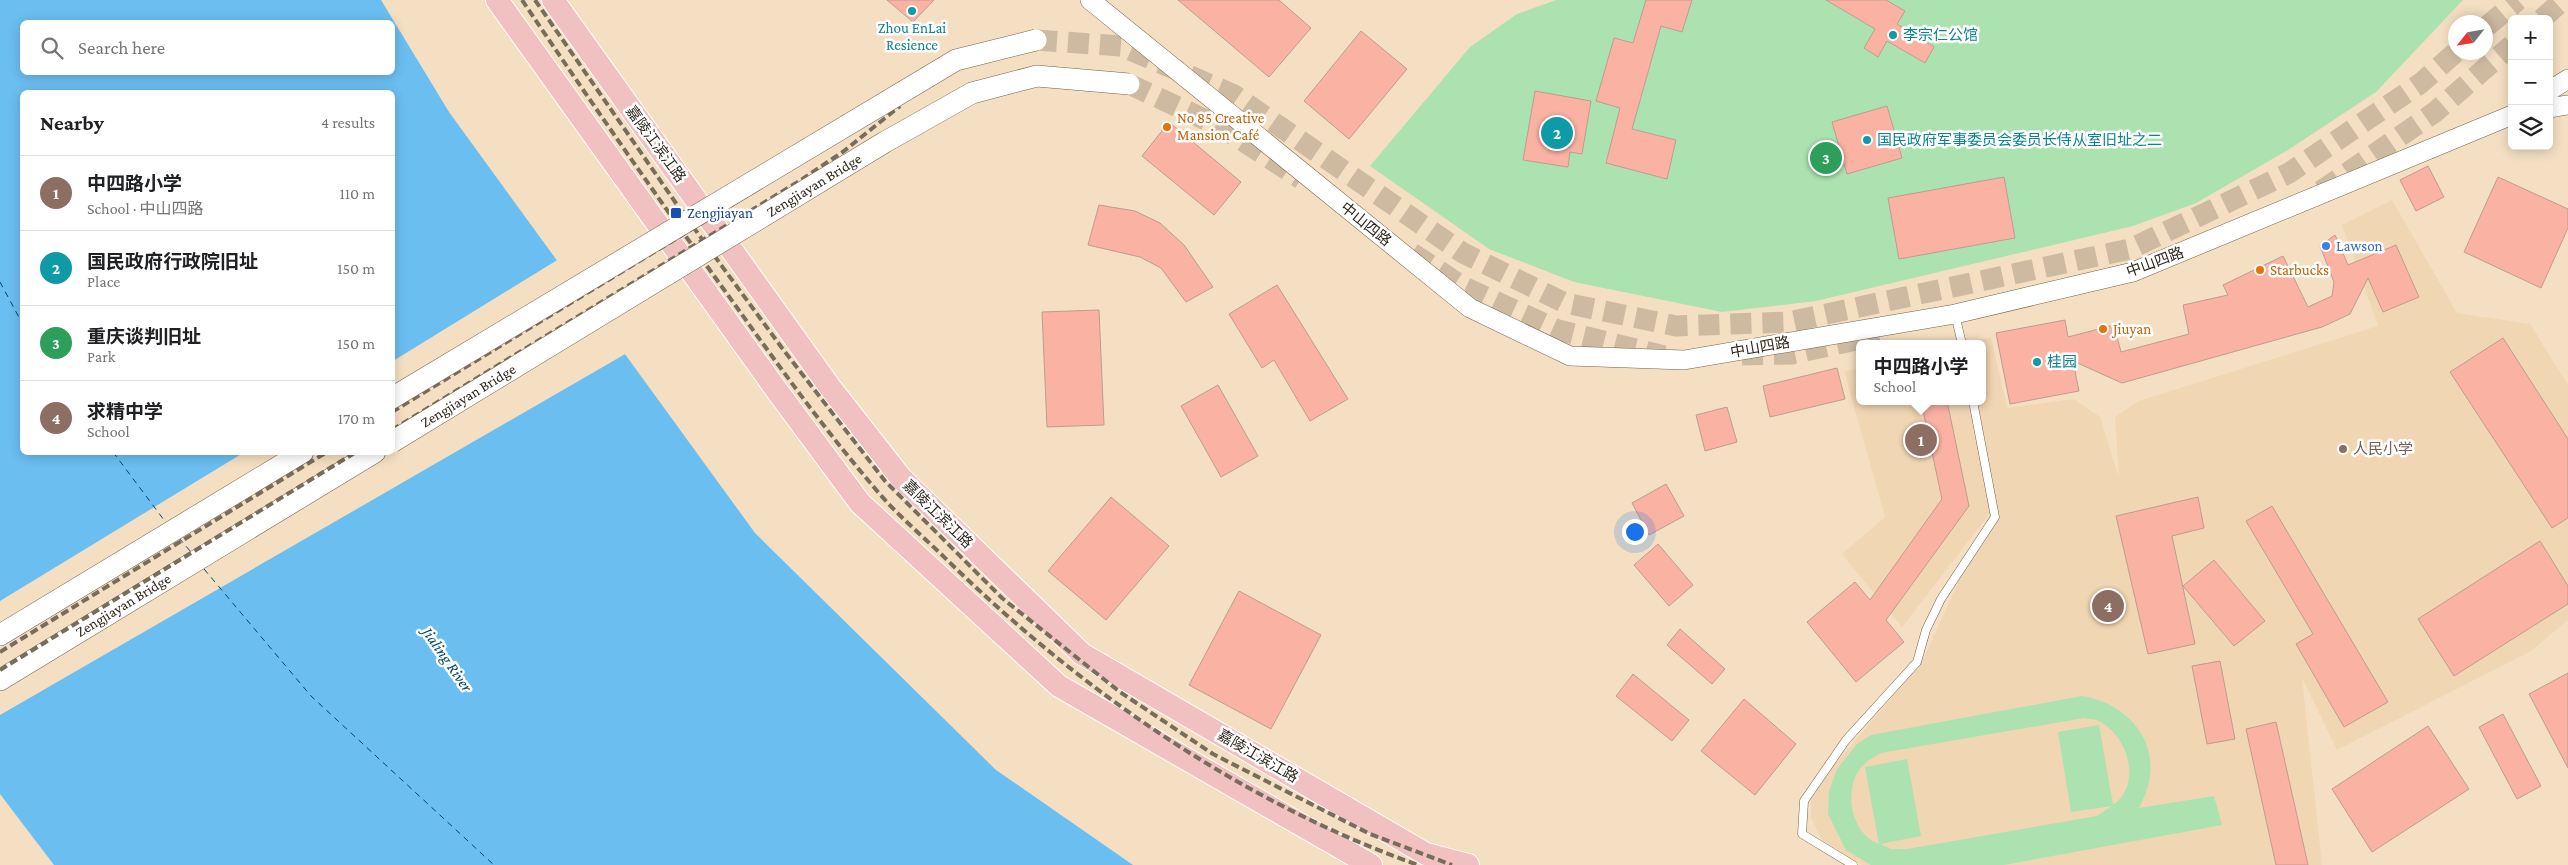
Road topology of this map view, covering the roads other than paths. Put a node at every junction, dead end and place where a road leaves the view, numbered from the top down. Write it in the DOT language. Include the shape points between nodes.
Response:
graph roads {
  1 [pos="497,0"];
  2 [pos="553,0"];
  3 [pos="1090,0"];
  4 [pos="1036,40"];
  5 [pos="2568,79"];
  6 [pos="1129,84"];
  7 [pos="2553,88"];
  8 [pos="2568,104"];
  9 [pos="2553,107"];
  10 [pos="2508,117"];
  11 [pos="1955,314"];
  12 [pos="1961,340"];
  13 [pos="395,396"];
  14 [pos="1974,405"];
  15 [pos="395,440"];
  16 [pos="298,455"];
  17 [pos="370,455"];
  18 [pos="0,635"];
  19 [pos="0,680"];
  20 [pos="1371,865"];
  21 [pos="1468,865"];
  22 [pos="1853,865"];
  1 -- 20 [label="main road" via="860,503 1059,686"];
  2 -- 21 [label="main road, 嘉陵江滨江路" via="829,386 901,478 1082,654 1426,854"];
  3 -- 11 [label="street, 中山四路" via="1470,308 1570,356 1684,360"];
  4 -- 13 [label="main road, bridge" via="956,60"];
  5 -- 7 [label="street"];
  6 -- 15 [label="main road, Zengjiayan Bridge, bridge" via="1036,76 972,93"];
  8 -- 9 [label="street"];
  10 -- 11 [label="street, 中山四路" via="2134,272"];
  11 -- 12 [label="lane"];
  14 -- 22 [label="lane" via="1995,517 1941,598 1926,630 1917,662 1846,740 1804,801 1802,834"];
  16 -- 18 [label="main road"];
  17 -- 19 [label="main road, Zengjiayan Bridge"];
}
